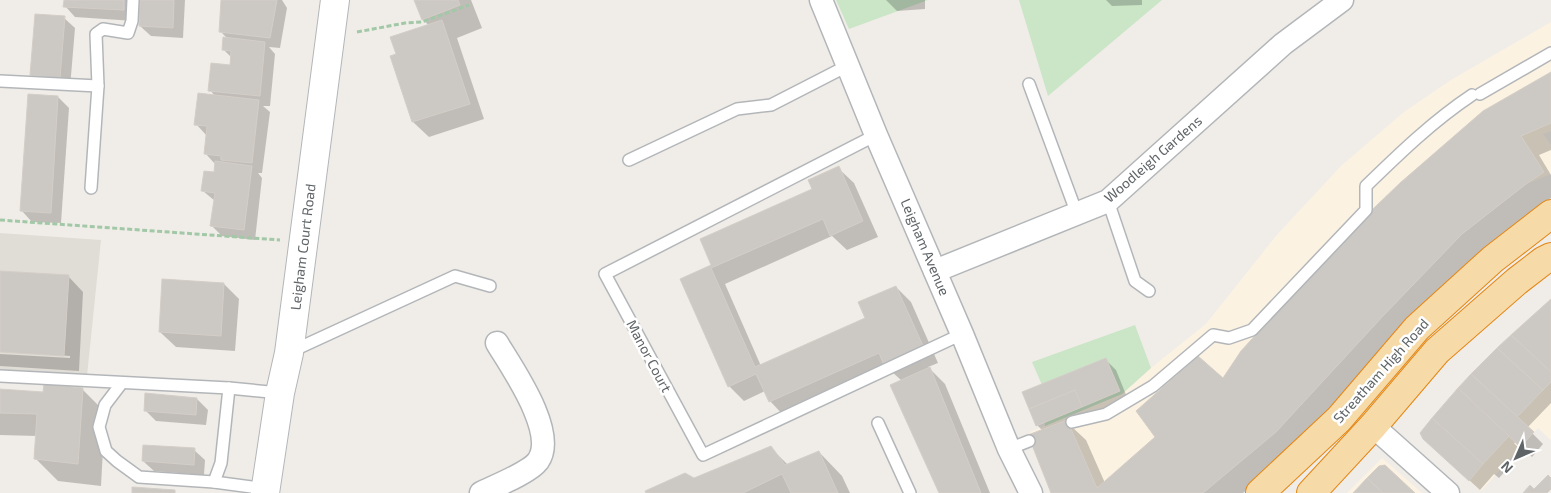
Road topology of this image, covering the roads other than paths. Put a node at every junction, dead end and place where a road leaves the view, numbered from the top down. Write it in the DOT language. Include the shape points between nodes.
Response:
graph roads {
  1 [pos="133,0"];
  2 [pos="335,0"];
  3 [pos="821,0"];
  4 [pos="1342,0"];
  5 [pos="1551,53"];
  6 [pos="849,65"];
  7 [pos="0,81"];
  8 [pos="1029,84"];
  9 [pos="98,86"];
  10 [pos="876,134"];
  11 [pos="630,160"];
  12 [pos="91,188"];
  13 [pos="1108,201"];
  14 [pos="1077,214"];
  15 [pos="1551,214"];
  16 [pos="1551,257"];
  17 [pos="935,271"];
  18 [pos="490,286"];
  19 [pos="1149,291"];
  20 [pos="962,334"];
  21 [pos="497,342"];
  22 [pos="289,353"];
  23 [pos="0,376"];
  24 [pos="121,384"];
  25 [pos="229,388"];
  26 [pos="280,393"];
  27 [pos="878,422"];
  28 [pos="1072,422"];
  29 [pos="1373,426"];
  30 [pos="214,482"];
  31 [pos="266,491"];
  32 [pos="481,493"];
  33 [pos="910,493"];
  34 [pos="1031,493"];
  35 [pos="1260,493"];
  36 [pos="1311,493"];
  37 [pos="1448,493"];
  1 -- 9 [label="lane" via="128,33 103,29 96,34"];
  2 -- 22 [label="street, Leigham Court Road"];
  3 -- 6 [label="street, Leigham Avenue"];
  4 -- 13 [label="street, Woodleigh Gardens" via="1283,44"];
  5 -- 28 [label="lane" via="1453,108 1418,136 1366,186 1366,210 1252,330 1229,338 1213,335 1153,386 1106,414"];
  6 -- 10 [label="street, Leigham Avenue"];
  6 -- 11 [label="lane" via="771,105 737,110"];
  7 -- 9 [label="lane"];
  8 -- 14 [label="lane"];
  9 -- 12 [label="lane"];
  10 -- 17 [label="street, Leigham Avenue"];
  10 -- 20 [label="lane, Manor Court" via="605,274 703,455"];
  13 -- 14 [label="street, Woodleigh Gardens"];
  13 -- 19 [label="lane" via="1135,281"];
  14 -- 17 [label="street, Woodleigh Gardens"];
  15 -- 35 [label="highway, Streatham High Road" via="1493,259 1417,328 1339,419"];
  16 -- 29 [label="highway, Streatham High Road" via="1517,281 1437,351"];
  17 -- 20 [label="street, Leigham Avenue"];
  18 -- 22 [label="lane" via="455,276"];
  20 -- 34 [label="street, Leigham Avenue" via="1019,445"];
  21 -- 32 [label="street" via="532,404 544,444 537,462 526,471"];
  22 -- 26 [label="street, Leigham Court Road"];
  23 -- 24 [label="lane"];
  24 -- 25 [label="lane"];
  24 -- 30 [label="lane" via="105,405 99,427 106,450 117,462 139,477"];
  25 -- 26 [label="lane"];
  25 -- 30 [label="lane" via="221,463"];
  26 -- 31 [label="street, Leigham Court Road"];
  27 -- 33 [label="lane"];
  29 -- 36 [label="highway, Streatham High Road"];
  29 -- 37 [label="street"];
  30 -- 31 [label="lane"];
}
